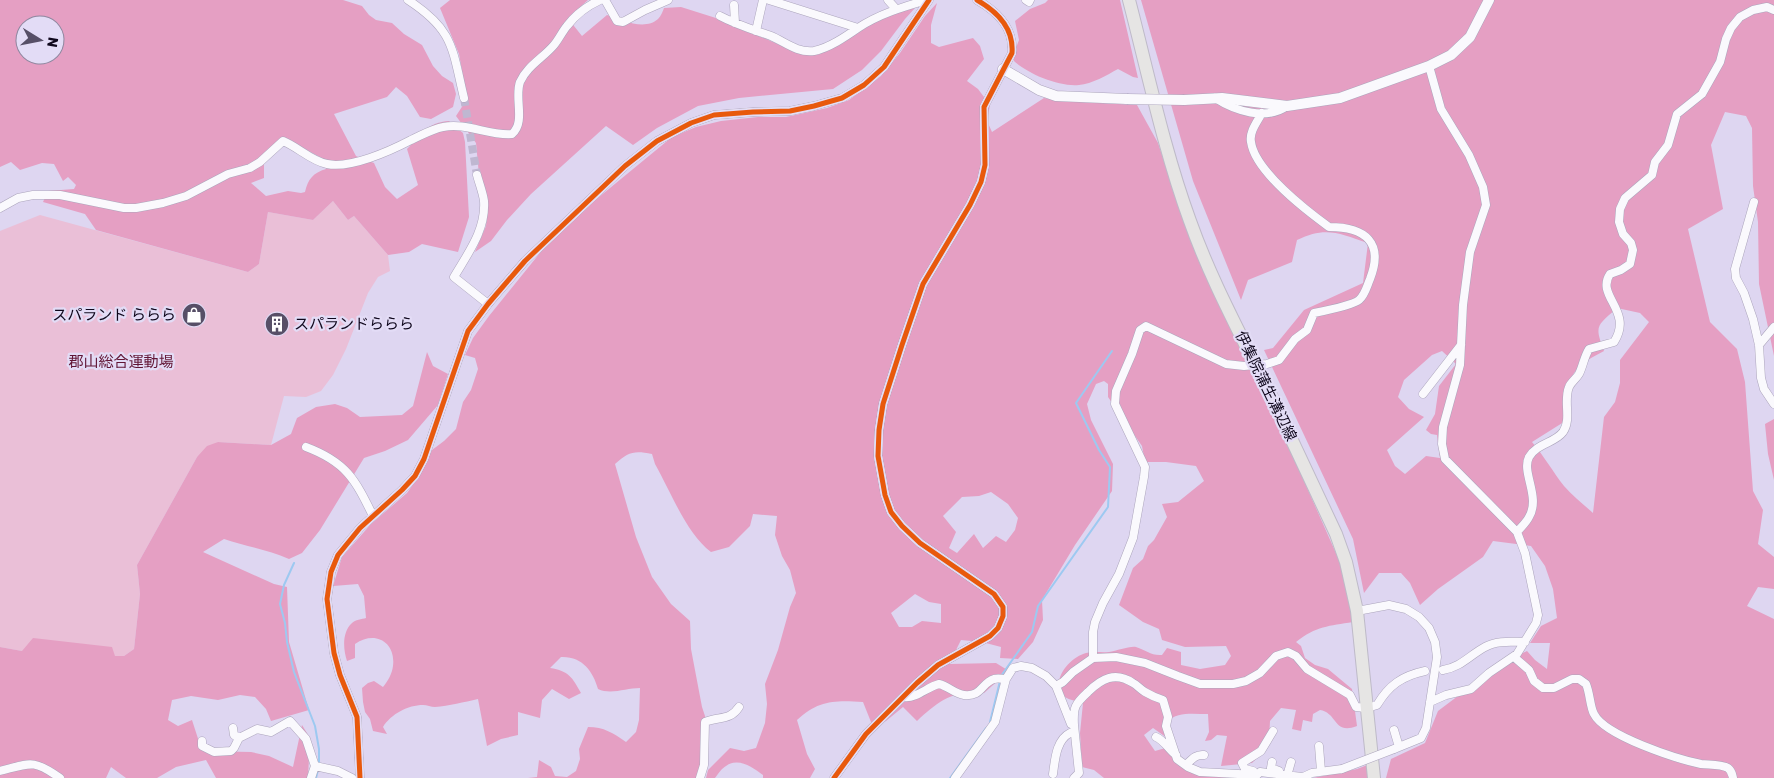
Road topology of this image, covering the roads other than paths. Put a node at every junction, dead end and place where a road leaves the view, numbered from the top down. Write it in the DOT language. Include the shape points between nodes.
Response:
graph roads {
  1 [pos="408,0"];
  2 [pos="600,0"];
  3 [pos="605,0"];
  4 [pos="668,0"];
  5 [pos="763,0"];
  6 [pos="769,0"];
  7 [pos="888,0"];
  8 [pos="928,0"];
  9 [pos="977,0"];
  10 [pos="1026,0"];
  11 [pos="1030,0"];
  12 [pos="1129,0"];
  13 [pos="1489,0"];
  14 [pos="734,5"];
  15 [pos="896,9"];
  16 [pos="1774,10"];
  17 [pos="720,16"];
  18 [pos="735,24"];
  19 [pos="858,28"];
  20 [pos="756,31"];
  21 [pos="1429,66"];
  22 [pos="1003,69"];
  23 [pos="464,98"];
  24 [pos="1215,98"];
  25 [pos="1286,106"];
  26 [pos="1262,113"];
  27 [pos="476,175"];
  28 [pos="1754,202"];
  29 [pos="0,208"];
  30 [pos="488,304"];
  31 [pos="1774,328"];
  32 [pos="1758,345"];
  33 [pos="1461,346"];
  34 [pos="1424,394"];
  35 [pos="1774,404"];
  36 [pos="306,447"];
  37 [pos="373,516"];
  38 [pos="1517,532"];
  39 [pos="1357,611"];
  40 [pos="1524,642"];
  41 [pos="1514,656"];
  42 [pos="1093,658"];
  43 [pos="1443,670"];
  44 [pos="1425,671"];
  45 [pos="1006,679"];
  46 [pos="1056,686"];
  47 [pos="904,696"];
  48 [pos="1430,702"];
  49 [pos="739,707"];
  50 [pos="1367,708"];
  51 [pos="1073,725"];
  52 [pos="233,728"];
  53 [pos="1394,730"];
  54 [pos="1273,731"];
  55 [pos="1070,733"];
  56 [pos="1156,737"];
  57 [pos="238,738"];
  58 [pos="202,741"];
  59 [pos="1065,744"];
  60 [pos="1319,746"];
  61 [pos="1396,748"];
  62 [pos="1204,755"];
  63 [pos="1176,756"];
  64 [pos="1272,762"];
  65 [pos="1292,762"];
  66 [pos="1186,765"];
  67 [pos="315,766"];
  68 [pos="0,771"];
  69 [pos="1321,772"];
  70 [pos="1053,774"];
  71 [pos="1288,774"];
  72 [pos="1256,775"];
  73 [pos="1077,776"];
  74 [pos="60,778"];
  75 [pos="311,778"];
  76 [pos="352,778"];
  77 [pos="360,778"];
  78 [pos="700,778"];
  79 [pos="834,778"];
  80 [pos="956,778"];
  81 [pos="1302,778"];
  82 [pos="1374,778"];
  83 [pos="1733,778"];
  1 -- 23 [label="street" via="437,22 446,35"];
  2 -- 29 [label="street" via="578,13 554,46 532,65 520,82 517,99 520,117 512,134 456,125 442,127 377,155 339,165 315,160 283,141 250,168 228,174 186,196 163,203 124,208 60,195 34,195 18,198"];
  3 -- 4 [label="street" via="616,21 623,22"];
  5 -- 20 [label="street"];
  6 -- 19 [label="street"];
  7 -- 15 [label="street"];
  8 -- 15 [label="street"];
  8 -- 30 [label="street" via="884,66 864,85 842,98 790,111 714,115 657,141 583,205 525,261"];
  9 -- 22 [label="street" via="1001,16 1008,29 1012,53"];
  10 -- 11 [label="street"];
  12 -- 39 [label="main road, 伊集院蒲生溝辺線" via="1189,219 1210,272 1336,534"];
  13 -- 21 [label="street" via="1470,36 1451,56"];
  14 -- 18 [label="street"];
  15 -- 19 [label="street"];
  16 -- 38 [label="street" via="1767,7 1753,10 1731,28 1720,62 1702,94 1677,114 1668,145 1655,162 1652,175 1625,198 1619,222 1622,234 1633,250 1630,264 1610,274 1605,284 1619,312 1618,337 1614,342 1589,349 1578,376 1569,387 1567,422 1563,432 1540,445 1529,457 1527,467 1534,508"];
  17 -- 18 [label="street"];
  18 -- 20 [label="street"];
  19 -- 20 [label="street" via="838,41 806,51"];
  21 -- 25 [label="street" via="1340,98"];
  21 -- 33 [label="street" via="1441,110 1470,155 1483,187 1486,205 1470,252"];
  22 -- 24 [label="street, bridge" via="1056,96"];
  22 -- 47 [label="street" via="984,107 985,165 981,182 923,284 883,404 878,456 885,495 902,526 920,543 994,594 1002,604 1003,616 990,636 938,665"];
  24 -- 25 [label="street"];
  24 -- 26 [label="street" via="1234,109"];
  25 -- 26 [label="street" via="1278,112"];
  26 -- 42 [label="street" via="1251,132 1250,142 1257,159 1275,182 1325,224 1346,227 1370,241 1376,255 1375,266 1359,300 1314,313 1307,330 1295,339 1279,360 1267,364 1226,364 1146,326 1140,330 1116,391 1115,404 1145,467 1144,477 1133,538 1120,574 1095,622"];
  27 -- 30 [label="street" via="484,200 483,223 454,277"];
  28 -- 32 [label="street" via="1735,270 1753,319"];
  30 -- 37 [label="street" via="468,331 424,459 408,483"];
  31 -- 32 [label="street"];
  32 -- 35 [label="street" via="1761,378"];
  33 -- 34 [label="street"];
  33 -- 38 [label="street" via="1460,366 1443,427 1445,459"];
  36 -- 37 [label="street" via="326,454 338,464 358,486"];
  37 -- 77 [label="street" via="338,555 331,572 327,599 334,653 357,717"];
  38 -- 40 [label="street" via="1525,553 1538,615"];
  39 -- 48 [label="street" via="1389,605 1406,609 1428,628 1435,642 1437,657"];
  39 -- 50 [label="main road, 伊集院蒲生溝辺線"];
  40 -- 41 [label="street"];
  40 -- 43 [label="street" via="1499,642 1486,646 1453,668"];
  41 -- 48 [label="street" via="1471,689 1446,694"];
  41 -- 83 [label="street" via="1543,688 1554,688 1572,679 1586,684 1594,715 1625,738 1700,764 1727,768"];
  42 -- 46 [label="street"];
  42 -- 50 [label="street" via="1116,657 1145,663 1200,684 1233,684 1260,673 1276,656 1288,652 1350,695 1356,707"];
  44 -- 50 [label="street" via="1409,674 1393,685 1377,705"];
  45 -- 46 [label="street" via="1013,668 1021,666 1046,676"];
  45 -- 47 [label="street" via="995,678 978,693 969,695 939,684 910,698"];
  45 -- 80 [label="street" via="995,722"];
  46 -- 51 [label="street"];
  47 -- 79 [label="street" via="866,734"];
  48 -- 61 [label="street" via="1421,738"];
  49 -- 78 [label="street" via="730,716 705,722 704,765"];
  50 -- 82 [label="main road, 伊集院蒲生溝辺線"];
  51 -- 55 [label="street"];
  51 -- 63 [label="street" via="1075,706 1086,694 1100,681 1119,676 1162,700"];
  51 -- 73 [label="street"];
  52 -- 57 [label="street"];
  53 -- 61 [label="street"];
  54 -- 72 [label="street" via="1261,751 1242,763 1245,769"];
  55 -- 59 [label="street"];
  55 -- 70 [label="street" via="1060,742"];
  56 -- 63 [label="street"];
  57 -- 58 [label="street" via="231,751 223,752 208,750 202,746"];
  57 -- 67 [label="street" via="257,729 271,732 290,721 306,739"];
  60 -- 69 [label="street"];
  61 -- 69 [label="street, bridge" via="1342,769"];
  62 -- 66 [label="street" via="1193,757"];
  63 -- 66 [label="street"];
  64 -- 71 [label="street" via="1271,768"];
  65 -- 71 [label="street"];
  66 -- 72 [label="street" via="1200,772"];
  67 -- 75 [label="street"];
  67 -- 76 [label="street"];
  68 -- 74 [label="street" via="29,764 42,766"];
  69 -- 81 [label="street"];
  71 -- 72 [label="street"];
  71 -- 81 [label="street"];
}
